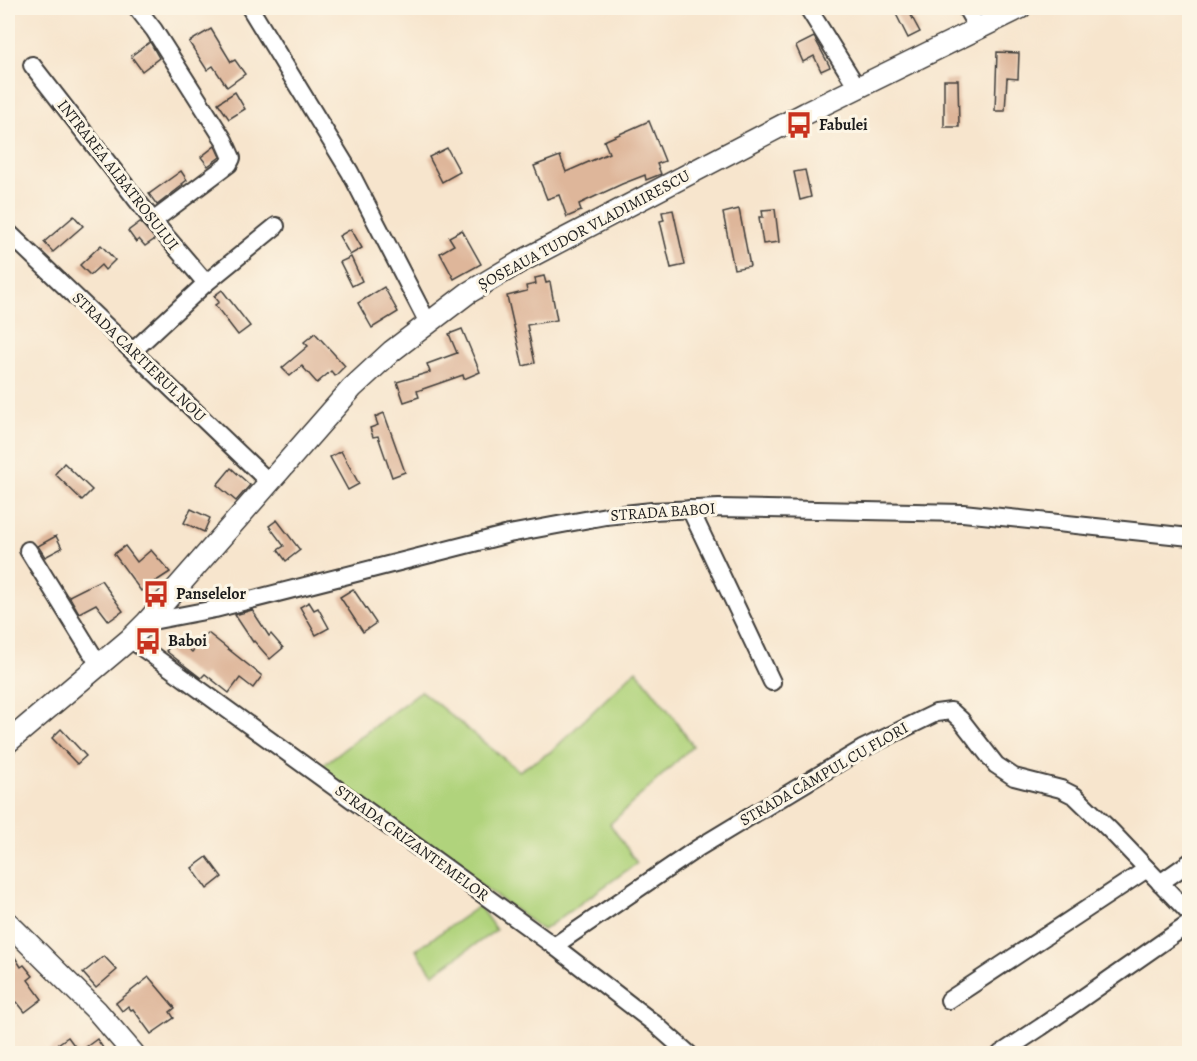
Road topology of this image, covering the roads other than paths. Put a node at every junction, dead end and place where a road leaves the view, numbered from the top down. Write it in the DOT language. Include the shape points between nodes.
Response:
graph roads {
  1 [pos="137,8"];
  2 [pos="250,8"];
  3 [pos="808,8"];
  4 [pos="966,8"];
  5 [pos="1020,8"];
  6 [pos="978,29"];
  7 [pos="32,65"];
  8 [pos="857,87"];
  9 [pos="153,221"];
  10 [pos="276,226"];
  11 [pos="8,232"];
  12 [pos="206,283"];
  13 [pos="428,323"];
  14 [pos="132,351"];
  15 [pos="270,483"];
  16 [pos="690,509"];
  17 [pos="1190,537"];
  18 [pos="28,550"];
  19 [pos="147,622"];
  20 [pos="130,639"];
  21 [pos="99,665"];
  22 [pos="772,682"];
  23 [pos="8,742"];
  24 [pos="1190,862"];
  25 [pos="1147,869"];
  26 [pos="1160,883"];
  27 [pos="1190,914"];
  28 [pos="1190,923"];
  29 [pos="8,924"];
  30 [pos="554,946"];
  31 [pos="949,1000"];
  32 [pos="134,1053"];
  33 [pos="689,1053"];
  34 [pos="1000,1053"];
  1 -- 9 [label="street" via="232,158"];
  2 -- 13 [label="street" via="350,172"];
  3 -- 8 [label="street"];
  4 -- 6 [label="street"];
  5 -- 6 [label="main road, ȘOSEAUA TUDOR VLADIMIRESCU"];
  6 -- 8 [label="main road, ȘOSEAUA TUDOR VLADIMIRESCU"];
  7 -- 9 [label="street, INTRAREA ALBATROSULUI"];
  8 -- 13 [label="main road, ȘOSEAUA TUDOR VLADIMIRESCU" via="520,262"];
  9 -- 12 [label="street, INTRAREA ALBATROSULUI"];
  10 -- 12 [label="street"];
  11 -- 14 [label="street, STRADA CARTIERUL NOU"];
  12 -- 14 [label="street"];
  13 -- 15 [label="main road, ȘOSEAUA TUDOR VLADIMIRESCU" via="352,388"];
  14 -- 15 [label="street, STRADA CARTIERUL NOU"];
  15 -- 19 [label="main road, ȘOSEAUA TUDOR VLADIMIRESCU"];
  16 -- 17 [label="street, STRADA BABOI" via="963,513"];
  16 -- 19 [label="street, STRADA BABOI" via="555,524 215,609"];
  16 -- 22 [label="street"];
  18 -- 21 [label="street"];
  19 -- 20 [label="main road, ȘOSEAUA TUDOR VLADIMIRESCU"];
  20 -- 21 [label="main road, ȘOSEAUA TUDOR VLADIMIRESCU"];
  20 -- 30 [label="street, STRADA CRIZANTEMELOR"];
  21 -- 23 [label="main road, ȘOSEAUA TUDOR VLADIMIRESCU"];
  24 -- 26 [label="street"];
  25 -- 26 [label="street, STRADA CÂMPUL CU FLORI"];
  25 -- 30 [label="street, STRADA CÂMPUL CU FLORI" via="1075,796 1014,777 996,765 951,711 936,713 862,749 698,848"];
  25 -- 31 [label="street"];
  26 -- 27 [label="street, STRADA CÂMPUL CU FLORI"];
  28 -- 34 [label="street"];
  29 -- 32 [label="main road"];
  30 -- 33 [label="street, STRADA CRIZANTEMELOR"];
}
